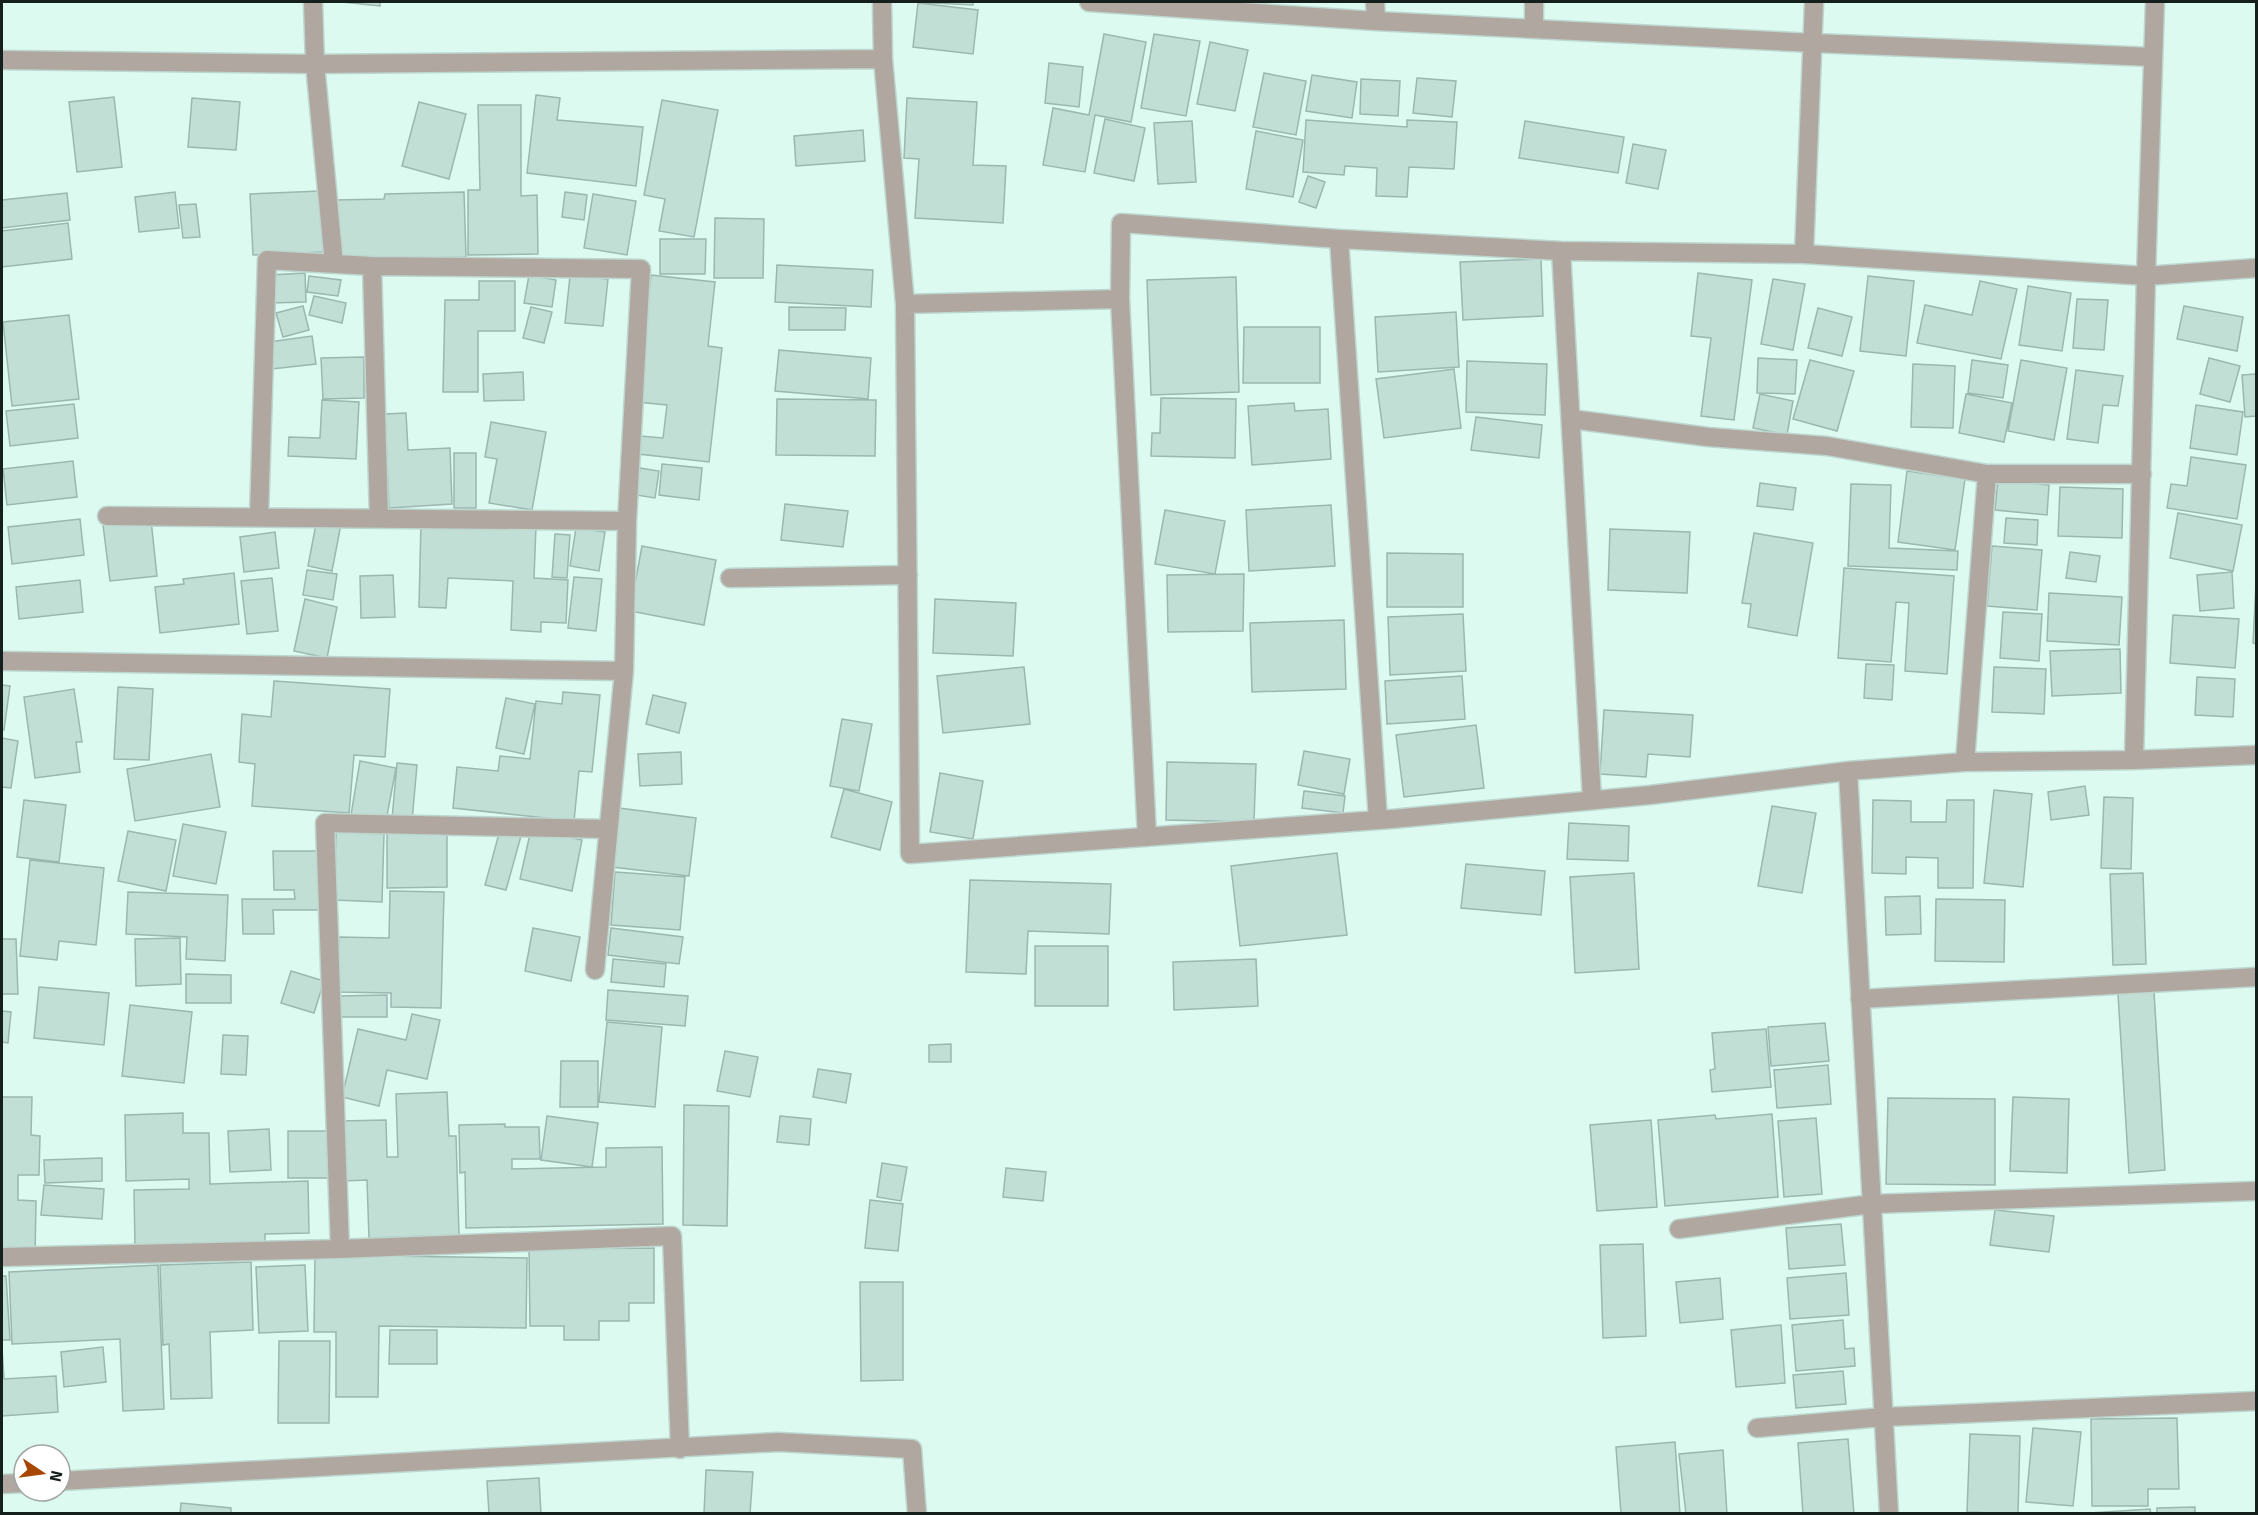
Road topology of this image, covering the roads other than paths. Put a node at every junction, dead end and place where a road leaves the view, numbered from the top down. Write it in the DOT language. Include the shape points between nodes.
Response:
graph roads {
  1 [pos="313,2"];
  2 [pos="882,2"];
  3 [pos="1089,2"];
  4 [pos="1375,2"];
  5 [pos="1534,2"];
  6 [pos="1814,2"];
  7 [pos="2155,2"];
  8 [pos="1376,21"];
  9 [pos="1534,29"];
  10 [pos="1813,44"];
  11 [pos="2153,57"];
  12 [pos="883,58"];
  13 [pos="2,60"];
  14 [pos="315,64"];
  15 [pos="1339,238"];
  16 [pos="1561,250"];
  17 [pos="1804,254"];
  18 [pos="334,264"];
  19 [pos="372,266"];
  20 [pos="2256,268"];
  21 [pos="2146,276"];
  22 [pos="1120,299"];
  23 [pos="905,304"];
  24 [pos="1571,419"];
  25 [pos="1987,474"];
  26 [pos="2142,474"];
  27 [pos="107,516"];
  28 [pos="259,517"];
  29 [pos="379,518"];
  30 [pos="627,521"];
  31 [pos="908,576"];
  32 [pos="730,578"];
  33 [pos="2,661"];
  34 [pos="624,671"];
  35 [pos="2256,755"];
  36 [pos="2134,760"];
  37 [pos="1965,762"];
  38 [pos="1848,771"];
  39 [pos="1592,799"];
  40 [pos="1378,820"];
  41 [pos="607,829"];
  42 [pos="1147,837"];
  43 [pos="595,970"];
  44 [pos="2256,977"];
  45 [pos="1860,999"];
  46 [pos="2256,1191"];
  47 [pos="1872,1204"];
  48 [pos="1679,1229"];
  49 [pos="340,1249"];
  50 [pos="2,1257"];
  51 [pos="2256,1401"];
  52 [pos="1883,1417"];
  53 [pos="1758,1428"];
  54 [pos="680,1449"];
  55 [pos="72,1480"];
  56 [pos="917,1514"];
  57 [pos="1888,1514"];
  1 -- 14 [label="street"];
  2 -- 12 [label="street"];
  3 -- 8 [label="street"];
  4 -- 8 [label="street"];
  5 -- 9 [label="street"];
  6 -- 10 [label="street"];
  7 -- 11 [label="street"];
  8 -- 9 [label="street"];
  9 -- 10 [label="street"];
  10 -- 11 [label="street"];
  10 -- 17 [label="street"];
  11 -- 21 [label="street"];
  12 -- 14 [label="street"];
  12 -- 23 [label="street"];
  13 -- 14 [label="street"];
  14 -- 18 [label="street"];
  15 -- 16 [label="street"];
  15 -- 22 [label="street" via="1121,223"];
  15 -- 40 [label="street"];
  16 -- 17 [label="street"];
  16 -- 24 [label="street"];
  17 -- 21 [label="street"];
  18 -- 19 [label="street"];
  18 -- 28 [label="street" via="267,260"];
  19 -- 29 [label="street"];
  19 -- 30 [label="street" via="641,268"];
  20 -- 21 [label="street"];
  21 -- 26 [label="street"];
  22 -- 23 [label="street"];
  22 -- 42 [label="street"];
  23 -- 31 [label="street"];
  24 -- 25 [label="street" via="1708,437 1827,446"];
  24 -- 39 [label="street"];
  25 -- 26 [label="street"];
  25 -- 37 [label="street"];
  26 -- 36 [label="street"];
  27 -- 28 [label="street"];
  28 -- 29 [label="street"];
  29 -- 30 [label="street"];
  30 -- 34 [label="street"];
  31 -- 32 [label="street"];
  31 -- 42 [label="street" via="910,854"];
  33 -- 34 [label="street"];
  34 -- 41 [label="street"];
  35 -- 36 [label="street"];
  36 -- 37 [label="street"];
  37 -- 38 [label="street"];
  38 -- 39 [label="street"];
  38 -- 45 [label="street"];
  39 -- 40 [label="street"];
  40 -- 42 [label="street"];
  41 -- 43 [label="street"];
  41 -- 49 [label="street" via="325,822"];
  44 -- 45 [label="street"];
  45 -- 47 [label="street"];
  46 -- 47 [label="street"];
  47 -- 48 [label="street"];
  47 -- 52 [label="street"];
  49 -- 50 [label="street"];
  49 -- 54 [label="street" via="672,1236"];
  51 -- 52 [label="street"];
  52 -- 53 [label="street"];
  52 -- 57 [label="street"];
  54 -- 55 [label="street"];
  54 -- 56 [label="street" via="778,1442 912,1449"];
}
